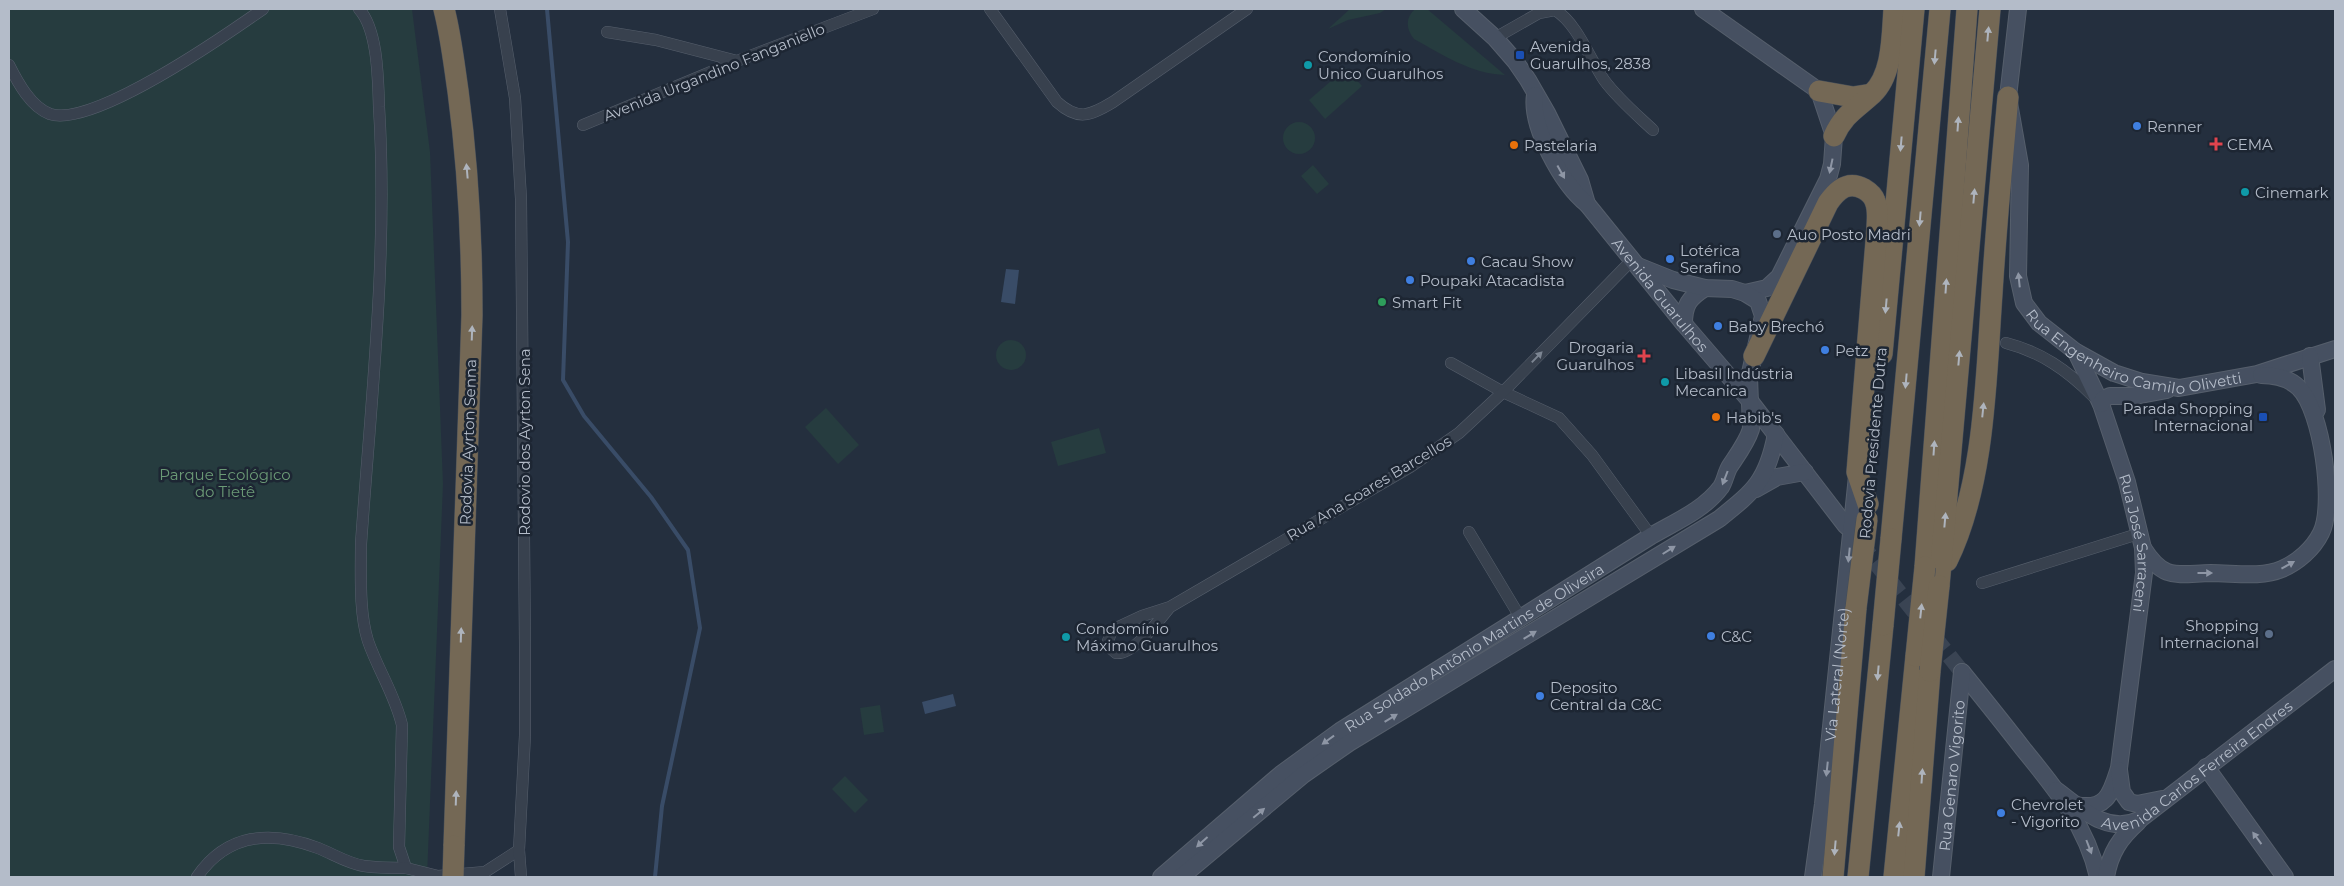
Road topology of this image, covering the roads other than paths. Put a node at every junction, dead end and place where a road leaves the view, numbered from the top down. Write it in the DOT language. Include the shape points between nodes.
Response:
graph roads {
  1 [pos="263,9"];
  2 [pos="444,9"];
  3 [pos="500,9"];
  4 [pos="873,9"];
  5 [pos="990,9"];
  6 [pos="1247,9"];
  7 [pos="1463,9"];
  8 [pos="1703,9"];
  9 [pos="1894,9"];
  10 [pos="1914,9"];
  11 [pos="1940,9"];
  12 [pos="1966,9"];
  13 [pos="1990,9"];
  14 [pos="2018,9"];
  15 [pos="360,10"];
  16 [pos="606,32"];
  17 [pos="1495,38"];
  18 [pos="737,61"];
  19 [pos="9,66"];
  20 [pos="1819,91"];
  21 [pos="1872,94"];
  22 [pos="2008,97"];
  23 [pos="583,125"];
  24 [pos="1653,130"];
  25 [pos="1834,136"];
  26 [pos="1636,262"];
  27 [pos="1705,288"];
  28 [pos="1745,293"];
  29 [pos="1684,324"];
  30 [pos="2006,343"];
  31 [pos="2335,350"];
  32 [pos="2076,352"];
  33 [pos="1754,356"];
  34 [pos="2310,356"];
  35 [pos="1451,363"];
  36 [pos="2257,374"];
  37 [pos="2179,388"];
  38 [pos="1503,392"];
  39 [pos="1750,401"];
  40 [pos="2101,404"];
  41 [pos="2320,429"];
  42 [pos="1776,434"];
  43 [pos="1805,472"];
  44 [pos="1857,472"];
  45 [pos="1754,490"];
  46 [pos="1706,503"];
  47 [pos="1867,512"];
  48 [pos="1718,519"];
  49 [pos="1846,526"];
  50 [pos="1469,532"];
  51 [pos="1651,536"];
  52 [pos="2142,540"];
  53 [pos="2170,574"];
  54 [pos="1934,575"];
  55 [pos="1579,581"];
  56 [pos="1982,583"];
  57 [pos="1590,598"];
  58 [pos="2140,598"];
  59 [pos="1170,607"];
  60 [pos="1520,617"];
  61 [pos="1923,663"];
  62 [pos="2335,669"];
  63 [pos="1869,765"];
  64 [pos="2206,767"];
  65 [pos="2119,768"];
  66 [pos="2056,790"];
  67 [pos="2168,797"];
  68 [pos="2076,805"];
  69 [pos="2139,820"];
  70 [pos="519,850"];
  71 [pos="406,868"];
  72 [pos="197,877"];
  73 [pos="397,877"];
  74 [pos="453,877"];
  75 [pos="521,877"];
  76 [pos="1161,877"];
  77 [pos="1181,877"];
  78 [pos="1813,877"];
  79 [pos="1833,877"];
  80 [pos="1849,877"];
  81 [pos="1858,877"];
  82 [pos="1894,877"];
  83 [pos="1914,877"];
  84 [pos="1941,877"];
  85 [pos="2098,877"];
  86 [pos="2106,877"];
  87 [pos="2285,877"];
  1 -- 19 [label="street" via="199,54 116,98 73,115 52,114 40,109"];
  74 -- 2 [label="highway, Rodovia Ayrton Senna, one-way, bridge" via="472,242 465,144"];
  3 -- 70 [label="street, Rodovio dos Ayrton Sena" via="514,98 521,208 525,666"];
  4 -- 18 [label="street, Avenida Urgandino Fanganiello"];
  5 -- 6 [label="street" via="1057,102 1066,110 1085,115 1112,102"];
  7 -- 17 [label="street, Avenida Guarulhos"];
  8 -- 20 [label="street"];
  9 -- 21 [label="highway" via="1884,75"];
  10 -- 47 [label="highway, Rodovia Presidente Dutra, one-way"];
  11 -- 63 [label="highway, Rodovia Presidente Dutra, one-way, bridge"];
  54 -- 12 [label="highway, one-way"];
  54 -- 13 [label="highway, one-way"];
  14 -- 22 [label="street, Rua Engenheiro Camilo Olivetti"];
  15 -- 71 [label="street" via="369,28 376,61 383,208 361,584 367,639 402,724 399,847"];
  16 -- 18 [label="street" via="656,40"];
  17 -- 24 [label="street" via="1539,13 1555,10 1567,19 1617,96"];
  17 -- 26 [label="street, Avenida Guarulhos" via="1515,61 1547,113 1580,180 1586,204"];
  18 -- 23 [label="street, Avenida Urgandino Fanganiello"];
  20 -- 21 [label="highway" via="1853,98"];
  20 -- 25 [label="street"];
  21 -- 25 [label="highway" via="1848,113"];
  32 -- 22 [label="street, Rua Engenheiro Camilo Olivetti, one-way" via="2034,317 2024,304 2020,291 2020,165"];
  54 -- 22 [label="highway, one-way" via="1952,550 1970,496 1981,426"];
  25 -- 28 [label="street, one-way" via="1828,179 1784,269 1767,288"];
  26 -- 27 [label="street" via="1674,280"];
  26 -- 29 [label="street, Avenida Guarulhos"];
  38 -- 26 [label="street, Rua Ana Soares Barcellos, one-way"];
  27 -- 28 [label="street"];
  27 -- 29 [label="street" via="1685,307"];
  28 -- 33 [label="street, Rua Soldado Antônio Martins de Oliveira" via="1758,301 1763,316"];
  29 -- 39 [label="street, Avenida Guarulhos"];
  30 -- 40 [label="street" via="2028,349 2055,363 2079,381"];
  31 -- 34 [label="street, Rua Engenheiro Camilo Olivetti"];
  32 -- 37 [label="street, Rua Engenheiro Camilo Olivetti" via="2124,377"];
  32 -- 40 [label="street, Rua José Sarraceni"];
  33 -- 39 [label="street, Rua Soldado Antônio Martins de Oliveira" via="1749,377"];
  33 -- 44 [label="highway" via="1835,193 1844,186 1853,185 1871,194 1877,209"];
  34 -- 36 [label="street, Rua Engenheiro Camilo Olivetti"];
  34 -- 41 [label="street"];
  35 -- 38 [label="street"];
  36 -- 37 [label="street, Rua Engenheiro Camilo Olivetti"];
  36 -- 41 [label="street" via="2284,378 2299,388 2310,403"];
  37 -- 40 [label="street" via="2110,396"];
  38 -- 51 [label="street" via="1559,418 1592,456"];
  38 -- 59 [label="street, Rua Ana Soares Barcellos" via="1435,451"];
  39 -- 42 [label="street, Avenida Guarulhos"];
  39 -- 46 [label="street, Rua Soldado Antônio Martins de Oliveira, one-way" via="1752,420 1749,436 1722,486"];
  40 -- 52 [label="street, Rua José Sarraceni"];
  53 -- 41 [label="street, one-way" via="2265,573 2290,565 2308,551 2321,534 2326,513"];
  42 -- 43 [label="street, Avenida Guarulhos"];
  42 -- 45 [label="street, Rua Soldado Antônio Martins de Oliveira" via="1768,466"];
  43 -- 45 [label="street" via="1777,477"];
  43 -- 49 [label="street, Avenida Guarulhos"];
  44 -- 47 [label="highway"];
  44 -- 78 [label="street, Via Lateral (Norte), one-way"];
  45 -- 48 [label="street, Rua Soldado Antônio Martins de Oliveira"];
  46 -- 48 [label="street"];
  46 -- 51 [label="street, Rua Soldado Antônio Martins de Oliveira"];
  47 -- 79 [label="highway, Rodovia Presidente Dutra, one-way, bridge"];
  57 -- 48 [label="street, Rua Soldado Antônio Martins de Oliveira, one-way"];
  50 -- 60 [label="street"];
  51 -- 55 [label="street, Rua Soldado Antônio Martins de Oliveira"];
  52 -- 53 [label="street" via="2154,565"];
  52 -- 56 [label="street"];
  52 -- 58 [label="street, Rua José Sarraceni" via="2144,573"];
  53 -- 58 [label="street" via="2153,583"];
  61 -- 54 [label="highway, one-way, bridge"];
  55 -- 57 [label="street"];
  55 -- 60 [label="street, Rua Soldado Antônio Martins de Oliveira"];
  77 -- 57 [label="street, Rua Soldado Antônio Martins de Oliveira, one-way" via="1303,776 1349,743"];
  58 -- 65 [label="street, Rua José Sarraceni"];
  59 -- 59 [label="street" via="1112,630 1108,647 1116,652 1128,651"];
  60 -- 76 [label="street, Rua Soldado Antônio Martins de Oliveira, one-way" via="1340,731 1281,774"];
  82 -- 61 [label="highway, one-way"];
  83 -- 61 [label="highway, one-way"];
  62 -- 64 [label="street, Avenida Carlos Ferreira Endres"];
  63 -- 80 [label="highway" via="1862,775"];
  63 -- 81 [label="highway, Rodovia Presidente Dutra"];
  64 -- 67 [label="street, Avenida Carlos Ferreira Endres"];
  87 -- 64 [label="street, one-way"];
  65 -- 67 [label="street, Rua José Sarraceni" via="2122,792 2129,802 2148,803"];
  65 -- 68 [label="street, Rua José Sarraceni" via="2103,802 2090,807"];
  66 -- 68 [label="street, Avenida Carlos Ferreira Endres"];
  66 -- 84 [label="street, Rua Genaro Vigorito" via="1962,672"];
  66 -- 85 [label="street, one-way" via="2084,835"];
  67 -- 69 [label="street, Avenida Carlos Ferreira Endres"];
  68 -- 69 [label="street, Avenida Carlos Ferreira Endres" via="2109,824 2126,825"];
  69 -- 86 [label="street" via="2113,851"];
  70 -- 71 [label="street" via="485,872 438,876"];
  70 -- 75 [label="street, Rodovio dos Ayrton Sena"];
  71 -- 72 [label="street" via="363,866 284,837 265,836 217,854"];
  71 -- 73 [label="street"];
}
